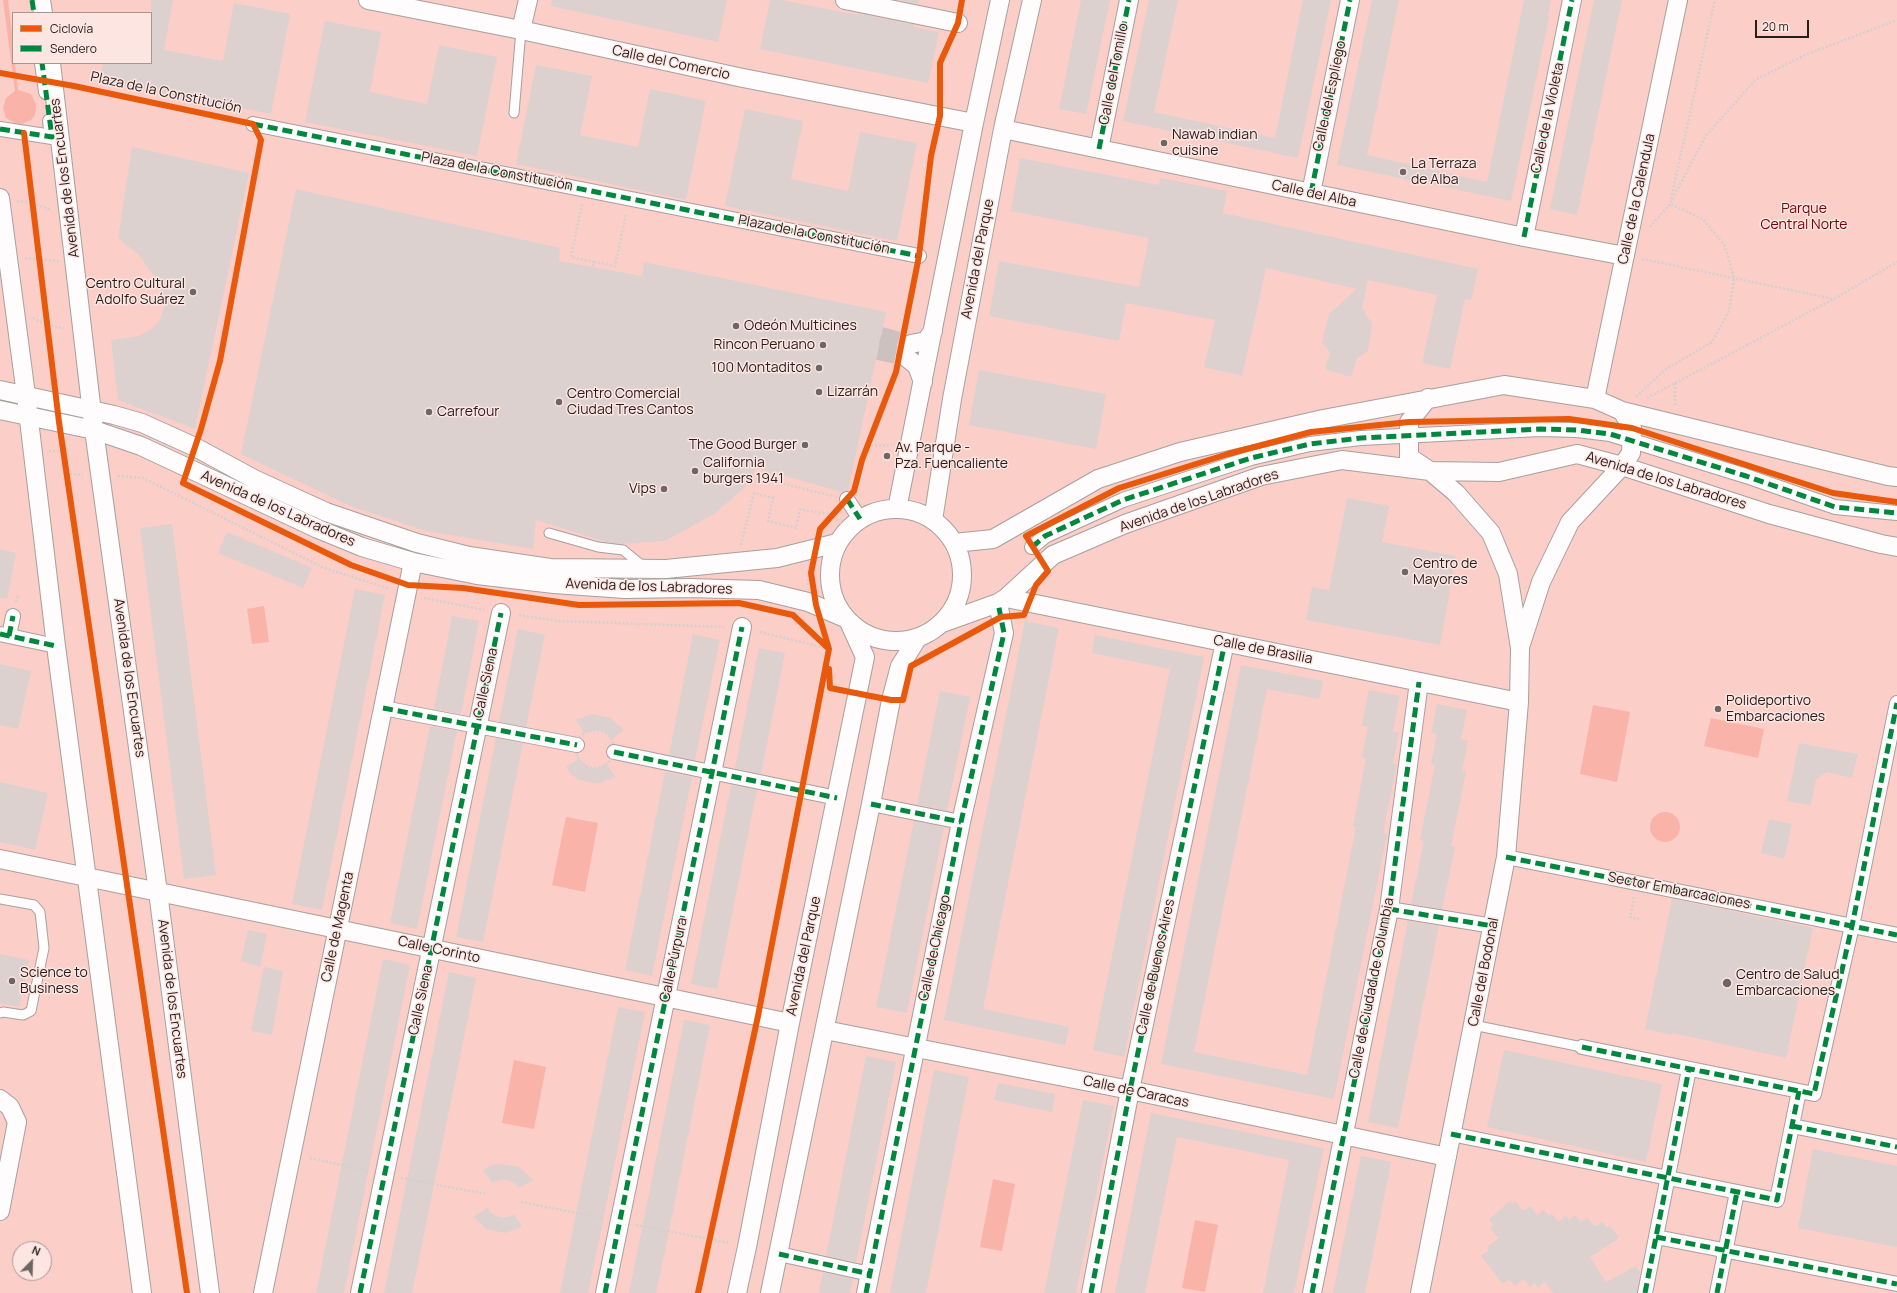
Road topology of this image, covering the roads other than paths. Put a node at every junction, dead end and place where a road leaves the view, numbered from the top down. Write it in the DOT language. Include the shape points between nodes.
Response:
graph roads {
  1 [pos="32,0"];
  2 [pos="41,0"];
  3 [pos="368,0"];
  4 [pos="528,0"];
  5 [pos="845,0"];
  6 [pos="1000,0"];
  7 [pos="1032,0"];
  8 [pos="1129,0"];
  9 [pos="1350,0"];
  10 [pos="1572,0"];
  11 [pos="1678,0"];
  12 [pos="870,2"];
  13 [pos="34,12"];
  14 [pos="43,12"];
  15 [pos="958,23"];
  16 [pos="522,30"];
  17 [pos="42,64"];
  18 [pos="51,64"];
  19 [pos="514,113"];
  20 [pos="974,123"];
  21 [pos="253,124"];
  22 [pos="0,128"];
  23 [pos="1003,129"];
  24 [pos="1098,149"];
  25 [pos="1310,193"];
  26 [pos="0,198"];
  27 [pos="1524,237"];
  28 [pos="919,256"];
  29 [pos="1626,256"];
  30 [pos="933,331"];
  31 [pos="923,382"];
  32 [pos="0,390"];
  33 [pos="26,395"];
  34 [pos="1428,398"];
  35 [pos="1595,399"];
  36 [pos="0,410"];
  37 [pos="92,410"];
  38 [pos="1622,411"];
  39 [pos="29,416"];
  40 [pos="94,430"];
  41 [pos="1409,435"];
  42 [pos="1631,440"];
  43 [pos="1622,466"];
  44 [pos="1430,471"];
  45 [pos="1897,477"];
  46 [pos="847,499"];
  47 [pos="897,509"];
  48 [pos="1897,514"];
  49 [pos="933,520"];
  50 [pos="854,524"];
  51 [pos="549,533"];
  52 [pos="837,543"];
  53 [pos="954,543"];
  54 [pos="1032,547"];
  55 [pos="1897,547"];
  56 [pos="413,562"];
  57 [pos="647,569"];
  58 [pos="1002,601"];
  59 [pos="501,613"];
  60 [pos="13,616"];
  61 [pos="847,620"];
  62 [pos="942,623"];
  63 [pos="742,627"];
  64 [pos="4,635"];
  65 [pos="917,638"];
  66 [pos="1225,642"];
  67 [pos="56,646"];
  68 [pos="1520,648"];
  69 [pos="1419,682"];
  70 [pos="1519,702"];
  71 [pos="1897,703"];
  72 [pos="383,708"];
  73 [pos="477,726"];
  74 [pos="577,745"];
  75 [pos="614,752"];
  76 [pos="712,772"];
  77 [pos="837,798"];
  78 [pos="872,804"];
  79 [pos="961,822"];
  80 [pos="1506,857"];
  81 [pos="0,859"];
  82 [pos="87,877"];
  83 [pos="158,892"];
  84 [pos="0,899"];
  85 [pos="1389,909"];
  86 [pos="1493,926"];
  87 [pos="1852,926"];
  88 [pos="338,929"];
  89 [pos="1897,936"];
  90 [pos="431,948"];
  91 [pos="666,997"];
  92 [pos="0,1013"];
  93 [pos="790,1023"];
  94 [pos="1474,1025"];
  95 [pos="825,1030"];
  96 [pos="915,1047"];
  97 [pos="1582,1047"];
  98 [pos="1689,1069"];
  99 [pos="1130,1090"];
  100 [pos="1799,1091"];
  101 [pos="5,1103"];
  102 [pos="1792,1126"];
  103 [pos="1451,1134"];
  104 [pos="1343,1136"];
  105 [pos="1897,1147"];
  106 [pos="1447,1157"];
  107 [pos="1667,1178"];
  108 [pos="1737,1192"];
  109 [pos="0,1211"];
  110 [pos="1656,1237"];
  111 [pos="1725,1251"];
  112 [pos="779,1254"];
  113 [pos="870,1274"];
  114 [pos="1897,1284"];
  115 [pos="142,1293"];
  116 [pos="210,1293"];
  117 [pos="263,1293"];
  118 [pos="360,1293"];
  119 [pos="605,1293"];
  120 [pos="737,1293"];
  121 [pos="770,1293"];
  122 [pos="866,1293"];
  123 [pos="1091,1293"];
  124 [pos="1312,1293"];
  125 [pos="1420,1293"];
  126 [pos="1645,1293"];
  127 [pos="1717,1293"];
  1 -- 13 [label="street"];
  2 -- 14 [label="street"];
  3 -- 16 [label="street, Calle del Comercio"];
  4 -- 16 [label="street"];
  5 -- 12 [label="street"];
  6 -- 20 [label="street"];
  7 -- 23 [label="street, Avenida del Parque"];
  8 -- 24 [label="street, Calle del Tomillo"];
  9 -- 25 [label="street, Calle del Espliego"];
  10 -- 27 [label="street, Calle de la Violeta"];
  11 -- 29 [label="street, Calle de la Calendula"];
  12 -- 15 [label="street"];
  16 -- 19 [label="lane"];
  16 -- 20 [label="street, Calle del Comercio" via="743,78"];
  17 -- 22 [label="street, Avenida de los Encuartes" via="52,138"];
  18 -- 37 [label="street, Avenida de los Encuartes"];
  20 -- 30 [label="street"];
  21 -- 28 [label="street, Plaza de la Constitución"];
  23 -- 24 [label="street, Calle del Alba"];
  23 -- 49 [label="street, Avenida del Parque" via="952,399"];
  24 -- 25 [label="street, Calle del Alba"];
  25 -- 27 [label="street, Calle del Alba"];
  26 -- 33 [label="street"];
  27 -- 29 [label="street, Calle del Alba"];
  29 -- 35 [label="street, Calle de la Calendula"];
  30 -- 31 [label="street"];
  30 -- 31 [label="street" via="926,341 908,350"];
  31 -- 47 [label="street"];
  32 -- 33 [label="street, Avenida de los Labradores"];
  33 -- 37 [label="street, Avenida de los Labradores"];
  33 -- 39 [label="street"];
  34 -- 35 [label="street" via="1504,385"];
  34 -- 41 [label="street" via="1409,422"];
  34 -- 53 [label="street" via="1180,452 1098,479 993,539"];
  35 -- 38 [label="street"];
  36 -- 39 [label="street, Avenida de los Labradores"];
  37 -- 40 [label="street, Avenida de los Encuartes"];
  37 -- 57 [label="street, Avenida de los Labradores" via="142,423 326,512 417,543 470,556 550,568"];
  38 -- 42 [label="street" via="1632,428"];
  38 -- 45 [label="street"];
  39 -- 40 [label="street, Avenida de los Labradores"];
  39 -- 67 [label="street"];
  40 -- 56 [label="street, Avenida de los Labradores" via="147,449 318,529 362,547"];
  40 -- 83 [label="street, Avenida de los Encuartes"];
  41 -- 42 [label="street" via="1540,429 1577,430 1610,434"];
  41 -- 44 [label="street, Calle del Bodonal" via="1409,457"];
  41 -- 54 [label="street" via="1310,444 1251,458 1123,500 1045,536"];
  42 -- 43 [label="street, Calle del Bodonal" via="1630,453"];
  42 -- 48 [label="street" via="1835,507"];
  43 -- 44 [label="street, Avenida de los Labradores" via="1577,454 1499,472"];
  43 -- 55 [label="street, Avenida de los Labradores" via="1768,514"];
  43 -- 68 [label="street, Calle del Bodonal" via="1570,522 1541,582"];
  44 -- 58 [label="street, Avenida de los Labradores" via="1342,460 1262,476 1125,524 1053,555"];
  44 -- 68 [label="street, Calle del Bodonal" via="1456,493 1491,534 1508,574"];
  46 -- 50 [label="street"];
  47 -- 49 [label="street" via="916,512"];
  47 -- 50 [label="street" via="879,511"];
  49 -- 53 [label="street" via="945,530"];
  50 -- 52 [label="street"];
  51 -- 57 [label="lane" via="598,547 623,550"];
  52 -- 57 [label="street, Avenida de los Labradores" via="777,558"];
  52 -- 61 [label="street" via="830,563 830,585 836,605"];
  53 -- 62 [label="street" via="961,564 962,585 955,606"];
  56 -- 61 [label="street, Avenida de los Labradores" via="477,575 554,584 625,589 759,590 812,603"];
  56 -- 72 [label="street, Calle de Magenta"];
  58 -- 62 [label="street, Avenida de los Labradores"];
  58 -- 66 [label="street, Calle de Brasilia"];
  58 -- 79 [label="street, Calle de Chicago" via="1004,633"];
  59 -- 73 [label="street, Calle Siena"];
  60 -- 64 [label="street"];
  61 -- 65 [label="street" via="863,633 880,640 899,642"];
  61 -- 77 [label="street, Avenida del Parque" via="866,657"];
  62 -- 65 [label="street"];
  63 -- 76 [label="street, Calle Púrpura"];
  64 -- 67 [label="street"];
  65 -- 78 [label="street" via="900,666 891,700"];
  66 -- 69 [label="street, Calle de Brasilia"];
  66 -- 99 [label="street, Calle de Buenos Aires"];
  67 -- 82 [label="street"];
  68 -- 70 [label="street, Calle del Bodonal"];
  69 -- 70 [label="street, Calle de Brasilia"];
  69 -- 85 [label="street, Calle de Ciudad de Columbia"];
  70 -- 80 [label="street, Calle del Bodonal"];
  71 -- 87 [label="street"];
  72 -- 73 [label="street"];
  72 -- 88 [label="street, Calle de Magenta"];
  73 -- 74 [label="street"];
  73 -- 90 [label="street, Calle Siena"];
  75 -- 76 [label="street"];
  76 -- 77 [label="street"];
  76 -- 91 [label="street, Calle Púrpura"];
  77 -- 93 [label="street, Avenida del Parque"];
  78 -- 79 [label="street"];
  78 -- 95 [label="street"];
  79 -- 96 [label="street, Calle de Chicago"];
  80 -- 86 [label="street, Calle del Bodonal"];
  80 -- 87 [label="street, Sector Embarcaciones"];
  81 -- 82 [label="street, Calle Corinto"];
  82 -- 83 [label="street, Calle Corinto"];
  82 -- 115 [label="street"];
  83 -- 88 [label="street, Calle Corinto"];
  83 -- 116 [label="street, Avenida de los Encuartes"];
  84 -- 92 [label="lane" via="34,905 40,912 44,948 31,1011 23,1014"];
  85 -- 86 [label="street"];
  85 -- 104 [label="street, Calle de Ciudad de Columbia"];
  86 -- 94 [label="street, Calle del Bodonal"];
  87 -- 89 [label="street, Sector Embarcaciones"];
  87 -- 100 [label="street" via="1814,1094"];
  88 -- 90 [label="street, Calle Corinto"];
  88 -- 117 [label="street, Calle de Magenta"];
  90 -- 91 [label="street, Calle Corinto"];
  90 -- 118 [label="street, Calle Siena"];
  91 -- 93 [label="street, Calle Corinto"];
  91 -- 119 [label="street, Calle Púrpura"];
  93 -- 120 [label="street, Avenida del Parque"];
  94 -- 97 [label="lane"];
  94 -- 103 [label="street, Calle del Bodonal"];
  95 -- 96 [label="street, Calle de Caracas"];
  95 -- 112 [label="street"];
  96 -- 99 [label="street, Calle de Caracas"];
  96 -- 113 [label="street, Calle de Chicago"];
  97 -- 98 [label="street"];
  98 -- 100 [label="street"];
  98 -- 107 [label="street"];
  99 -- 104 [label="street, Calle de Caracas"];
  99 -- 123 [label="street, Calle de Buenos Aires"];
  100 -- 102 [label="street"];
  101 -- 109 [label="street" via="17,1122"];
  102 -- 105 [label="street"];
  102 -- 108 [label="street" via="1777,1200"];
  103 -- 106 [label="street, Calle del Bodonal"];
  103 -- 107 [label="street"];
  104 -- 106 [label="street, Calle de Caracas"];
  104 -- 124 [label="street, Calle de Ciudad de Columbia"];
  106 -- 125 [label="street, Calle del Bodonal"];
  107 -- 108 [label="street"];
  107 -- 110 [label="street"];
  108 -- 111 [label="street"];
  110 -- 111 [label="street"];
  110 -- 126 [label="street"];
  111 -- 114 [label="street"];
  111 -- 127 [label="street"];
  112 -- 113 [label="street"];
  112 -- 121 [label="street"];
  113 -- 122 [label="street, Calle de Chicago"];
}
